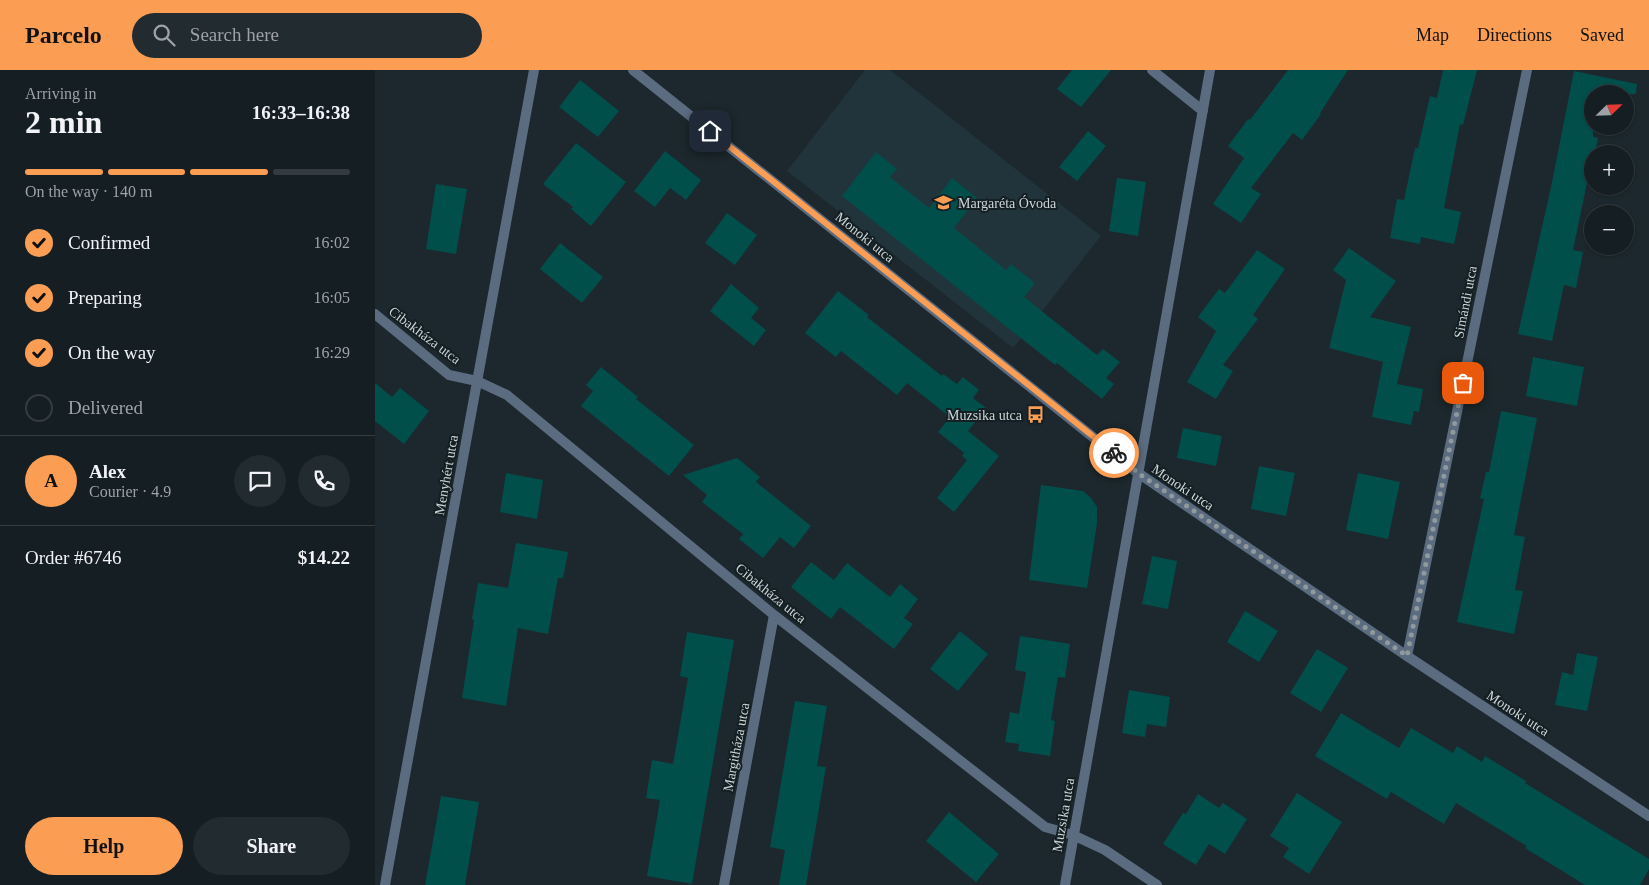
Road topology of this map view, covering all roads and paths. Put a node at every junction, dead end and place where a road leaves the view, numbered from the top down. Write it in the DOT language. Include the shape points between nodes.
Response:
graph roads {
  1 [pos="534,70"];
  2 [pos="633,70"];
  3 [pos="1152,70"];
  4 [pos="1211,70"];
  5 [pos="1527,70"];
  6 [pos="1203,111"];
  7 [pos="375,314"];
  8 [pos="477,381"];
  9 [pos="1138,473"];
  10 [pos="775,615"];
  11 [pos="1407,656"];
  12 [pos="1649,816"];
  13 [pos="1073,836"];
  14 [pos="385,885"];
  15 [pos="724,885"];
  16 [pos="1065,885"];
  17 [pos="1157,885"];
  1 -- 8 [label="street, Menyhért utca"];
  2 -- 9 [label="street, Monoki utca"];
  3 -- 6 [label="street"];
  4 -- 6 [label="street, Muzsika utca"];
  5 -- 11 [label="street, Simándi utca"];
  6 -- 9 [label="street, Muzsika utca"];
  7 -- 8 [label="street, Cibakháza utca" via="449,375"];
  8 -- 10 [label="street, Cibakháza utca" via="507,395"];
  8 -- 14 [label="street, Menyhért utca"];
  9 -- 11 [label="street, Monoki utca"];
  9 -- 13 [label="street, Muzsika utca"];
  10 -- 13 [label="street, Cibakháza utca" via="1045,827"];
  10 -- 15 [label="street, Margitháza utca"];
  11 -- 12 [label="street, Monoki utca"];
  13 -- 16 [label="street, Muzsika utca"];
  13 -- 17 [label="street, Cibakháza utca" via="1105,850"];
}
